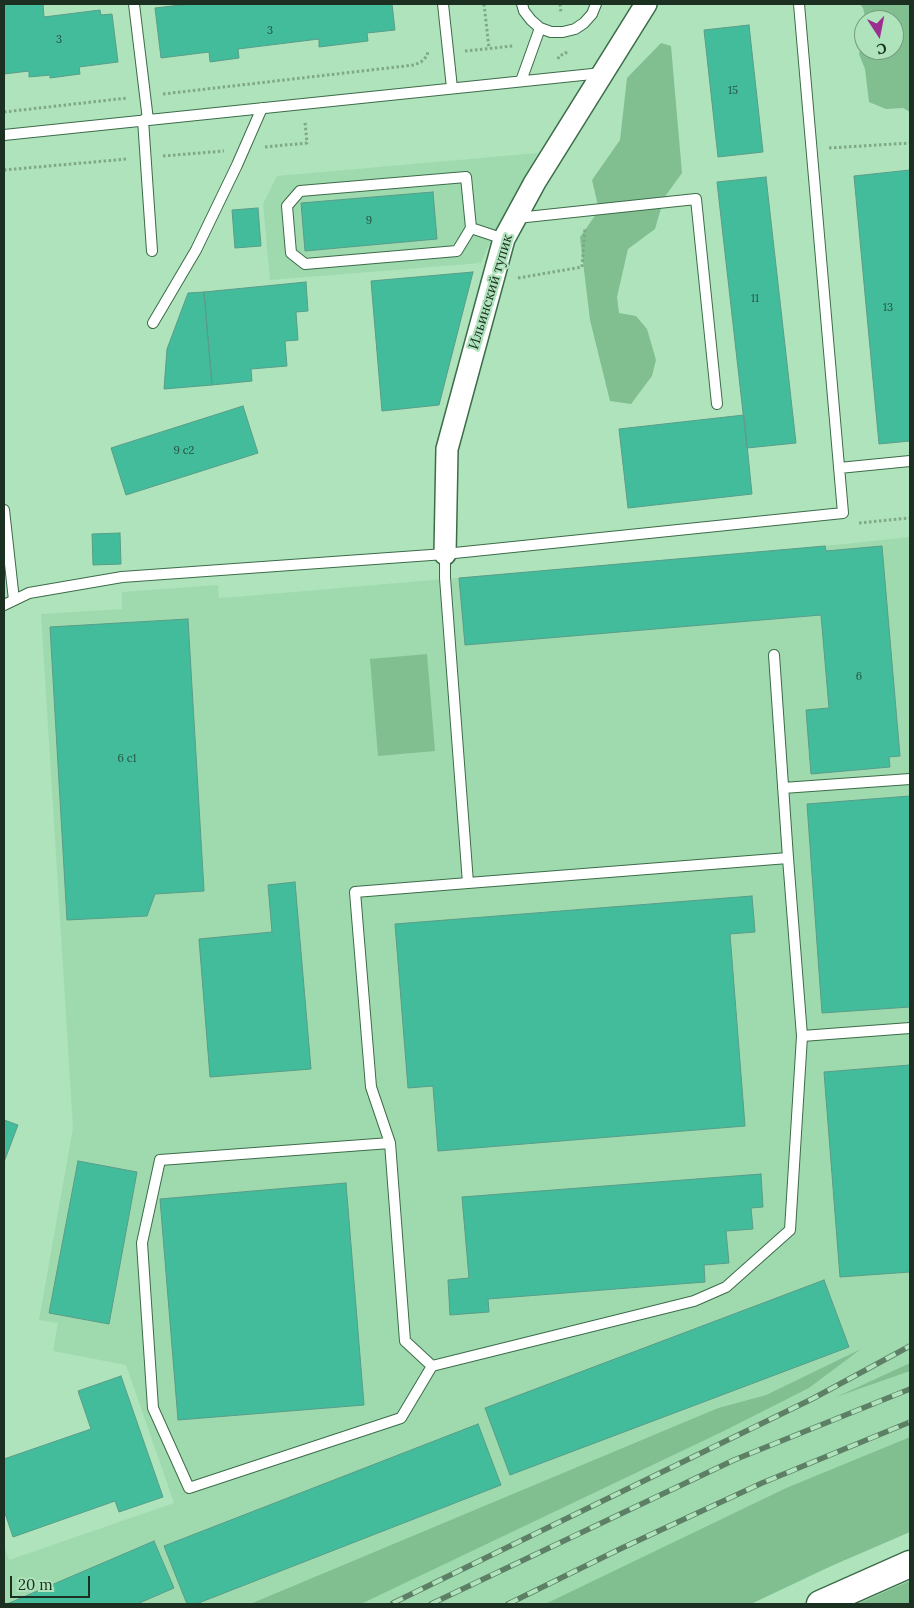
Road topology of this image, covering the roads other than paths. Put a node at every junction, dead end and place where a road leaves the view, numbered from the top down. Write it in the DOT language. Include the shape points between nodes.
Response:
graph roads {
  1 [pos="134,4"];
  2 [pos="443,4"];
  3 [pos="522,4"];
  4 [pos="596,4"];
  5 [pos="646,4"];
  6 [pos="799,4"];
  7 [pos="540,28"];
  8 [pos="603,73"];
  9 [pos="521,81"];
  10 [pos="452,88"];
  11 [pos="262,108"];
  12 [pos="145,120"];
  13 [pos="4,135"];
  14 [pos="516,218"];
  15 [pos="470,228"];
  16 [pos="504,240"];
  17 [pos="152,251"];
  18 [pos="153,323"];
  19 [pos="717,404"];
  20 [pos="910,461"];
  21 [pos="839,468"];
  22 [pos="4,510"];
  23 [pos="445,554"];
  24 [pos="14,600"];
  25 [pos="4,605"];
  26 [pos="774,656"];
  27 [pos="910,779"];
  28 [pos="783,788"];
  29 [pos="788,858"];
  30 [pos="468,883"];
  31 [pos="910,1028"];
  32 [pos="802,1036"];
  33 [pos="390,1143"];
  34 [pos="432,1366"];
  35 [pos="910,1564"];
  36 [pos="820,1604"];
  1 -- 12 [label="lane"];
  2 -- 10 [label="lane"];
  3 -- 7 [label="lane" via="524,11"];
  4 -- 7 [label="lane" via="592,14 574,29 551,32"];
  5 -- 8 [label="street, Ильинский тупик"];
  6 -- 21 [label="lane"];
  7 -- 9 [label="lane"];
  8 -- 9 [label="lane"];
  8 -- 14 [label="street, Ильинский тупик"];
  9 -- 10 [label="lane"];
  10 -- 11 [label="lane"];
  11 -- 12 [label="lane"];
  11 -- 18 [label="lane" via="196,250"];
  12 -- 13 [label="lane"];
  12 -- 17 [label="lane"];
  14 -- 16 [label="street, Ильинский тупик"];
  14 -- 19 [label="lane" via="696,199"];
  15 -- 15 [label="lane" via="466,177 300,191 287,206 291,253 305,264 457,251"];
  15 -- 16 [label="lane"];
  16 -- 23 [label="street, Ильинский тупик" via="447,449"];
  20 -- 21 [label="lane"];
  21 -- 23 [label="lane" via="843,513"];
  22 -- 24 [label="lane"];
  23 -- 24 [label="lane" via="122,577 29,593"];
  23 -- 30 [label="lane"];
  24 -- 25 [label="lane"];
  26 -- 28 [label="lane"];
  27 -- 28 [label="lane"];
  28 -- 29 [label="lane"];
  29 -- 30 [label="lane"];
  29 -- 32 [label="lane"];
  30 -- 33 [label="lane" via="355,892 371,1087"];
  31 -- 32 [label="lane"];
  32 -- 34 [label="lane" via="790,1230 726,1287 694,1301"];
  33 -- 34 [label="lane" via="405,1341"];
  33 -- 34 [label="lane" via="160,1160 142,1243 153,1408 189,1488 401,1418"];
  35 -- 36 [label="street"];
}
